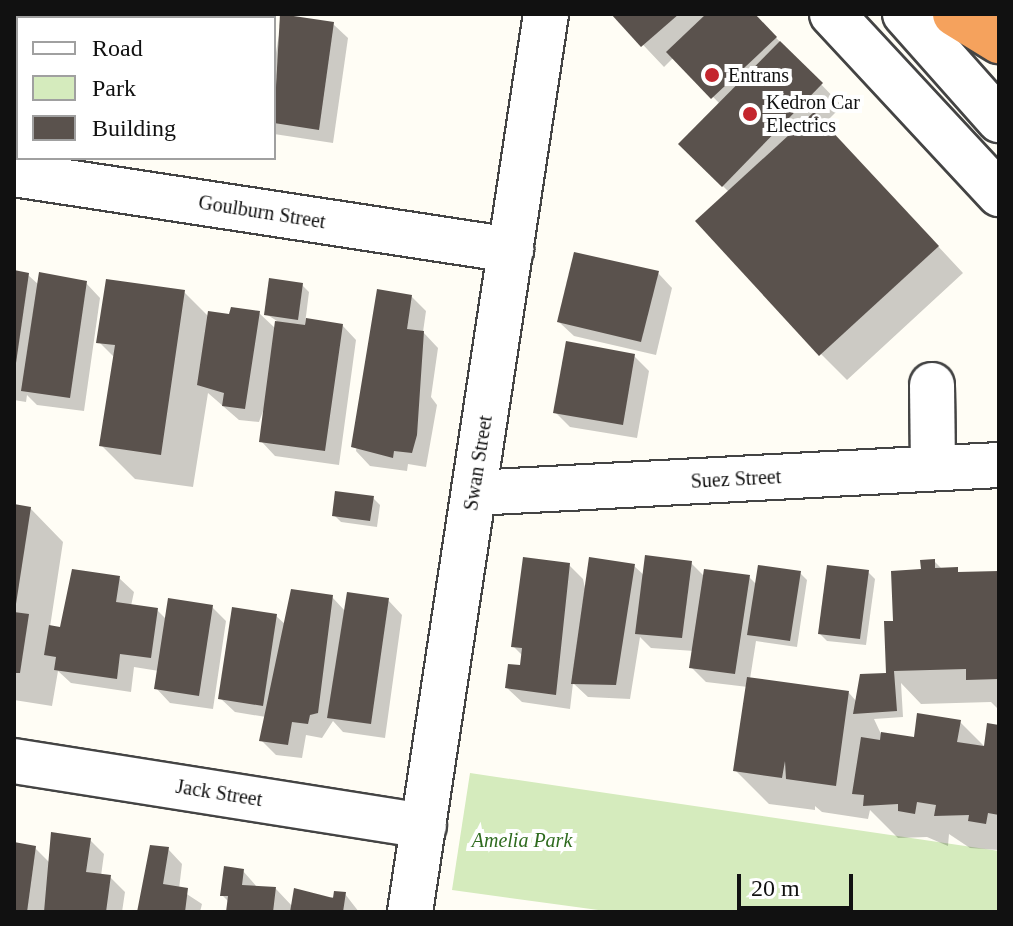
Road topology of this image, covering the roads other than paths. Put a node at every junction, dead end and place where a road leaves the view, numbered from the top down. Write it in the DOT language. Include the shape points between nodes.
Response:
graph roads {
  1 [pos="546,14"];
  2 [pos="832,14"];
  3 [pos="905,14"];
  4 [pos="955,14"];
  5 [pos="999,41"];
  6 [pos="999,120"];
  7 [pos="14,174"];
  8 [pos="999,194"];
  9 [pos="511,250"];
  10 [pos="932,385"];
  11 [pos="999,465"];
  12 [pos="933,468"];
  13 [pos="474,493"];
  14 [pos="14,761"];
  15 [pos="424,826"];
  16 [pos="410,912"];
  1 -- 9 [label="street, Swan Street"];
  2 -- 8 [label="street"];
  3 -- 6 [label="street"];
  4 -- 5 [label="highway"];
  7 -- 9 [label="street, Goulburn Street"];
  9 -- 13 [label="street, Swan Street"];
  10 -- 12 [label="street"];
  11 -- 12 [label="street, Suez Street"];
  12 -- 13 [label="street, Suez Street"];
  13 -- 15 [label="street, Swan Street"];
  14 -- 15 [label="street, Jack Street"];
  15 -- 16 [label="street, Swan Street"];
}
